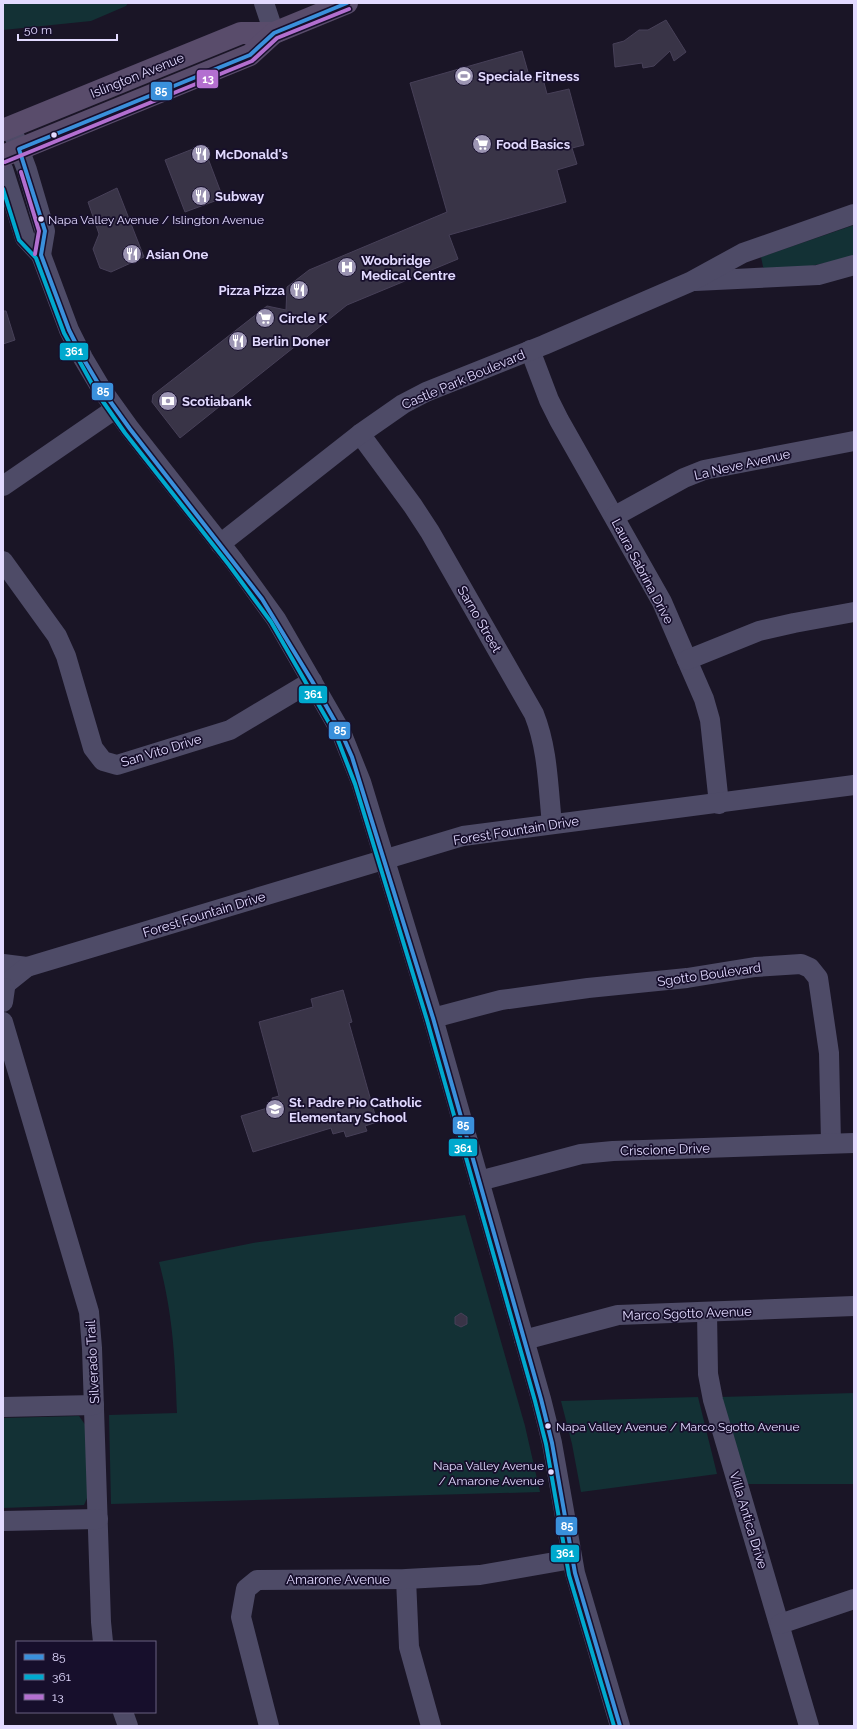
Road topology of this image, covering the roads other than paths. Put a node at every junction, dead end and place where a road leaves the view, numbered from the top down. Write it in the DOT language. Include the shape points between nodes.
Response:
graph roads {
  1 [pos="264,3"];
  2 [pos="347,3"];
  3 [pos="274,33"];
  4 [pos="7,128"];
  5 [pos="11,153"];
  6 [pos="3,169"];
  7 [pos="854,214"];
  8 [pos="41,255"];
  9 [pos="854,265"];
  10 [pos="690,282"];
  11 [pos="530,350"];
  12 [pos="116,409"];
  13 [pos="360,434"];
  14 [pos="854,441"];
  15 [pos="3,486"];
  16 [pos="615,516"];
  17 [pos="220,544"];
  18 [pos="3,561"];
  19 [pos="854,612"];
  20 [pos="688,660"];
  21 [pos="312,681"];
  22 [pos="854,785"];
  23 [pos="719,804"];
  24 [pos="552,824"];
  25 [pos="384,859"];
  26 [pos="4,982"];
  27 [pos="433,1018"];
  28 [pos="3,1022"];
  29 [pos="831,1143"];
  30 [pos="854,1143"];
  31 [pos="479,1181"];
  32 [pos="854,1306"];
  33 [pos="707,1312"];
  34 [pos="524,1340"];
  35 [pos="94,1405"];
  36 [pos="3,1407"];
  37 [pos="98,1519"];
  38 [pos="3,1521"];
  39 [pos="572,1558"];
  40 [pos="406,1579"];
  41 [pos="854,1599"];
  42 [pos="780,1624"];
  43 [pos="103,1641"];
  44 [pos="123,1713"];
  45 [pos="128,1726"];
  46 [pos="269,1726"];
  47 [pos="431,1726"];
  48 [pos="620,1726"];
  49 [pos="809,1726"];
  1 -- 3 [label="street"];
  2 -- 3 [label="main road, Islington Avenue"];
  3 -- 4 [label="main road, Islington Avenue" via="241,33"];
  3 -- 5 [label="main road, Islington Avenue" via="250,55"];
  4 -- 5 [label="street"];
  5 -- 8 [label="street" via="45,231"];
  6 -- 8 [label="street" via="25,238"];
  7 -- 10 [label="street, Castle Park Boulevard" via="743,254"];
  8 -- 12 [label="street" via="69,330 83,358"];
  9 -- 10 [label="street, Castle Park Boulevard" via="818,275"];
  10 -- 11 [label="street, Castle Park Boulevard"];
  11 -- 13 [label="street, Castle Park Boulevard" via="414,398"];
  11 -- 16 [label="street, Laura Sabrina Drive" via="559,420"];
  12 -- 15 [label="street"];
  12 -- 17 [label="street"];
  13 -- 17 [label="street, Castle Park Boulevard"];
  13 -- 24 [label="street, Sarno Street" via="430,532 534,714 544,747"];
  14 -- 16 [label="street, La Neve Avenue" via="704,470 684,478"];
  16 -- 20 [label="street, Laura Sabrina Drive" via="662,602"];
  17 -- 21 [label="street" via="262,599"];
  18 -- 21 [label="street, San Vito Drive" via="57,636 66,656 93,748 103,761 117,765 230,730"];
  19 -- 20 [label="street" via="759,631"];
  20 -- 23 [label="street, Laura Sabrina Drive" via="710,720"];
  21 -- 25 [label="street" via="341,732 352,758"];
  22 -- 23 [label="street, Forest Fountain Drive"];
  23 -- 24 [label="street, Forest Fountain Drive"];
  24 -- 25 [label="street, Forest Fountain Drive" via="462,836"];
  25 -- 26 [label="street, Forest Fountain Drive" via="27,967"];
  25 -- 27 [label="street"];
  27 -- 29 [label="street, Sgotto Boulevard" via="501,1000 688,978 755,967 801,964 810,968 818,978 829,1053"];
  27 -- 31 [label="street"];
  28 -- 35 [label="street, Silverado Trail" via="89,1312"];
  29 -- 30 [label="street, Criscione Drive"];
  29 -- 31 [label="street, Criscione Drive" via="581,1154"];
  31 -- 34 [label="street"];
  32 -- 33 [label="street, Marco Sgotto Avenue"];
  33 -- 34 [label="street, Marco Sgotto Avenue" via="618,1315"];
  33 -- 42 [label="street, Villa Antica Drive" via="708,1374 711,1394"];
  34 -- 39 [label="street" via="552,1443"];
  35 -- 36 [label="street"];
  35 -- 37 [label="street, Silverado Trail"];
  37 -- 38 [label="street"];
  37 -- 43 [label="street, Silverado Trail"];
  39 -- 40 [label="street, Amarone Avenue" via="480,1575"];
  39 -- 48 [label="street"];
  40 -- 46 [label="street, Amarone Avenue" via="257,1580 246,1589 241,1618"];
  40 -- 47 [label="street" via="409,1647"];
  41 -- 42 [label="street"];
  42 -- 49 [label="street, Villa Antica Drive"];
  44 -- 45 [label="street"];
}
